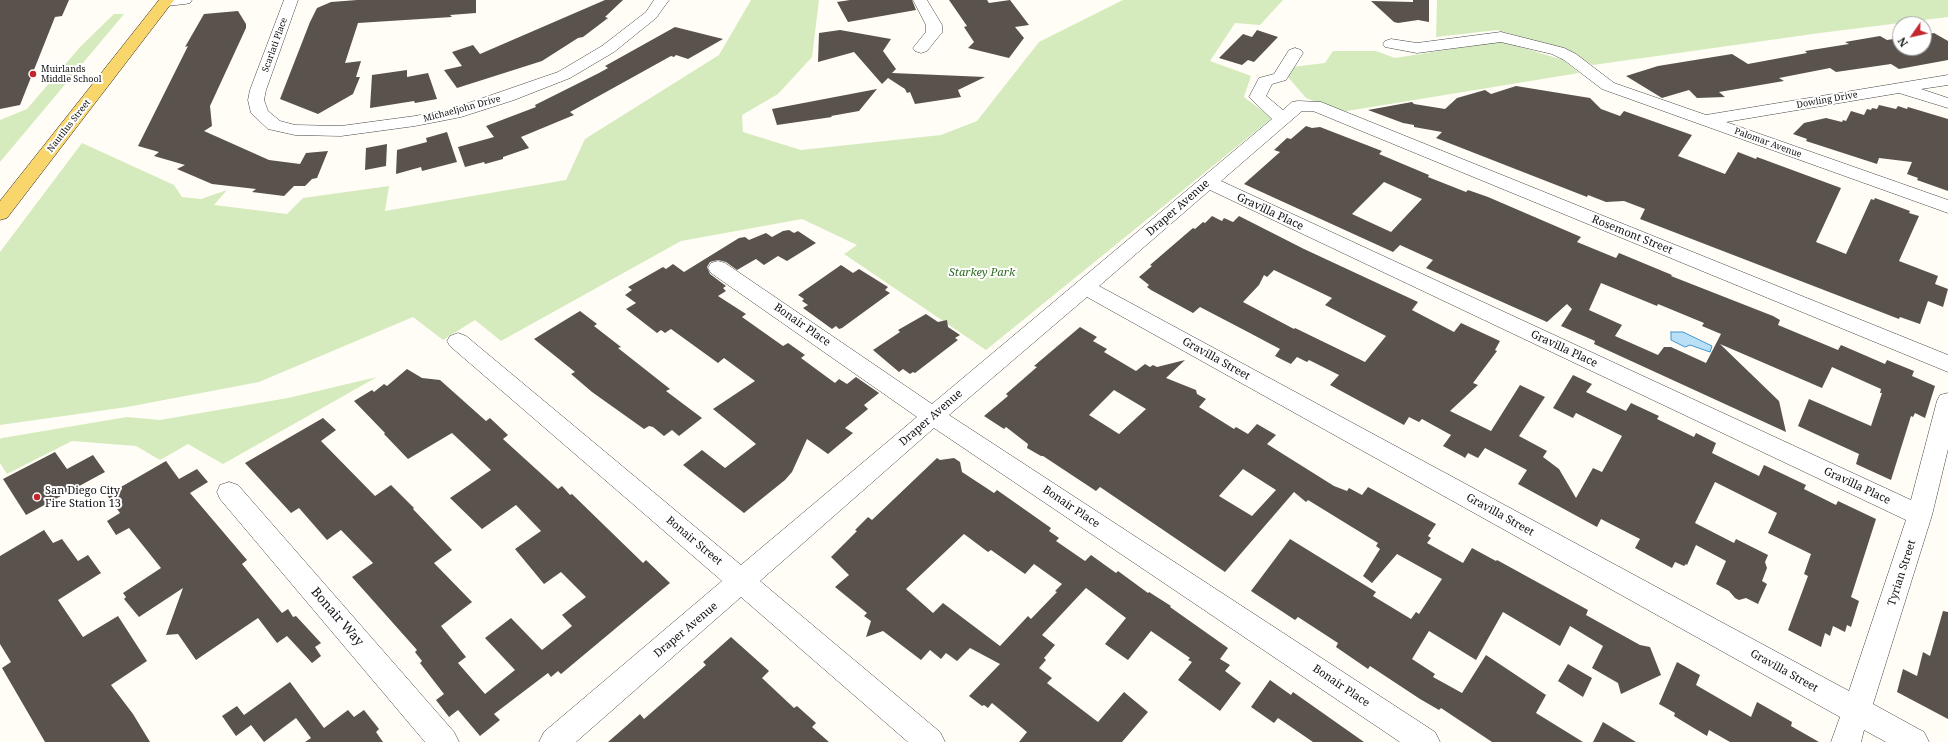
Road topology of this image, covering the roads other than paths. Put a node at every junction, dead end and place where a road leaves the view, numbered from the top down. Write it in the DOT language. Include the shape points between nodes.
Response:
graph roads {
  1 [pos="184,0"];
  2 [pos="291,0"];
  3 [pos="662,0"];
  4 [pos="920,0"];
  5 [pos="167,1"];
  6 [pos="1390,44"];
  7 [pos="921,48"];
  8 [pos="1295,53"];
  9 [pos="1948,80"];
  10 [pos="1899,88"];
  11 [pos="258,90"];
  12 [pos="1948,103"];
  13 [pos="1299,104"];
  14 [pos="1283,119"];
  15 [pos="1705,121"];
  16 [pos="1207,182"];
  17 [pos="1948,207"];
  18 [pos="0,214"];
  19 [pos="718,268"];
  20 [pos="1086,287"];
  21 [pos="458,341"];
  22 [pos="1948,364"];
  23 [pos="1948,401"];
  24 [pos="933,416"];
  25 [pos="229,492"];
  26 [pos="1920,515"];
  27 [pos="742,582"];
  28 [pos="1856,711"];
  29 [pos="444,742"];
  30 [pos="554,742"];
  31 [pos="930,742"];
  32 [pos="1425,742"];
  33 [pos="1846,742"];
  34 [pos="1914,742"];
  1 -- 5 [label="street"];
  2 -- 11 [label="street, Scarlati Place"];
  3 -- 11 [label="street, Michaeljohn Drive" via="651,16 608,49 564,75 455,113 341,131 295,130 274,124 260,113 256,100"];
  4 -- 7 [label="street" via="934,25 934,33"];
  5 -- 18 [label="main road, Nautilus Street"];
  6 -- 15 [label="street, Palomar Avenue" via="1417,48 1509,38 1558,51 1608,86"];
  8 -- 14 [label="street" via="1280,77 1265,81 1257,97"];
  9 -- 10 [label="street, Dowling Drive"];
  10 -- 12 [label="street"];
  10 -- 15 [label="street, Dowling Drive"];
  13 -- 14 [label="street, Draper Avenue"];
  13 -- 22 [label="street, Rosemont Street"];
  14 -- 16 [label="street, Draper Avenue"];
  15 -- 17 [label="street, Palomar Avenue"];
  16 -- 20 [label="street, Draper Avenue"];
  16 -- 26 [label="street, Gravilla Place"];
  19 -- 24 [label="street, Bonair Place"];
  20 -- 24 [label="street, Draper Avenue"];
  20 -- 28 [label="street, Gravilla Street"];
  21 -- 27 [label="street, Bonair Street"];
  23 -- 26 [label="street, Tyrian Street"];
  24 -- 27 [label="street, Draper Avenue"];
  24 -- 32 [label="street, Bonair Place"];
  25 -- 29 [label="street, Bonair Way"];
  26 -- 28 [label="street, Tyrian Street"];
  27 -- 30 [label="street, Draper Avenue"];
  27 -- 31 [label="street, Bonair Street"];
  28 -- 33 [label="street, Tyrian Street"];
  28 -- 34 [label="street, Gravilla Street"];
}
